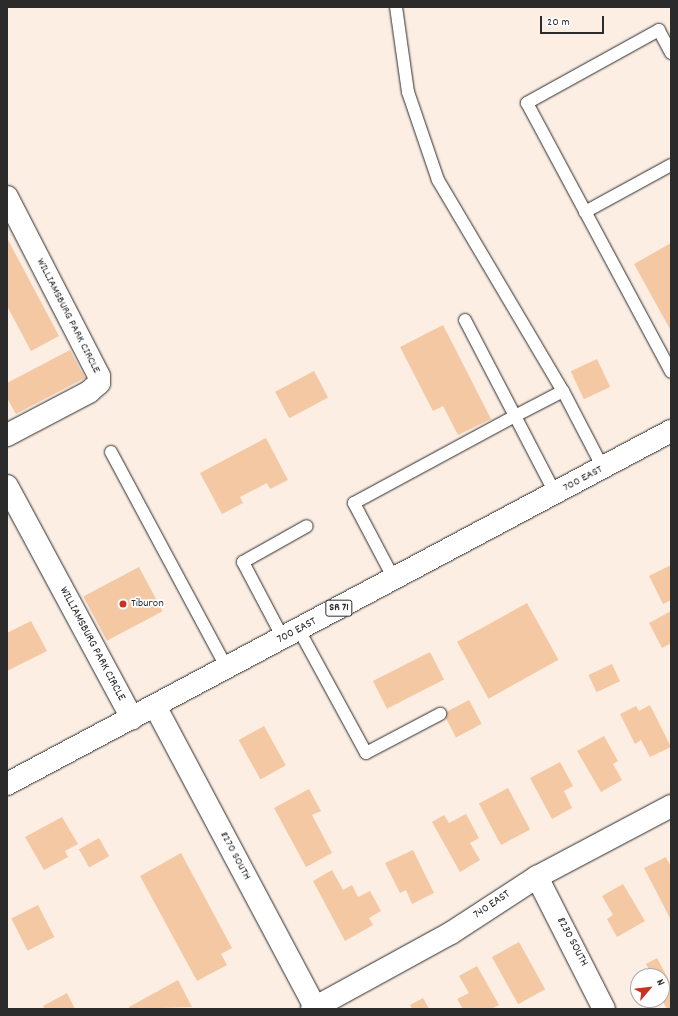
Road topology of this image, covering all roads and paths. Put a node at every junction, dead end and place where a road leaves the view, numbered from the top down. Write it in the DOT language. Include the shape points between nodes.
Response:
graph roads {
  1 [pos="396,7"];
  2 [pos="671,53"];
  3 [pos="671,165"];
  4 [pos="7,198"];
  5 [pos="585,212"];
  6 [pos="465,320"];
  7 [pos="671,372"];
  8 [pos="563,391"];
  9 [pos="514,416"];
  10 [pos="671,432"];
  11 [pos="7,435"];
  12 [pos="111,452"];
  13 [pos="603,468"];
  14 [pos="7,486"];
  15 [pos="555,493"];
  16 [pos="307,526"];
  17 [pos="394,579"];
  18 [pos="291,634"];
  19 [pos="227,668"];
  20 [pos="155,706"];
  21 [pos="440,714"];
  22 [pos="132,718"];
  23 [pos="7,784"];
  24 [pos="671,806"];
  25 [pos="537,877"];
  26 [pos="314,1008"];
  27 [pos="604,1009"];
  1 -- 8 [label="lane" via="408,92 438,180"];
  2 -- 5 [label="lane" via="659,30 527,103"];
  3 -- 5 [label="lane"];
  4 -- 11 [label="street, WILLIAMSBURG PARK CIRCLE" via="99,376 99,383 89,392"];
  5 -- 7 [label="lane"];
  6 -- 9 [label="lane"];
  8 -- 9 [label="lane"];
  8 -- 13 [label="lane"];
  9 -- 15 [label="lane"];
  9 -- 17 [label="lane" via="354,503"];
  10 -- 13 [label="street, 700 EAST / SR 71"];
  12 -- 19 [label="lane"];
  13 -- 15 [label="street, 700 EAST / SR 71"];
  14 -- 22 [label="street, WILLIAMSBURG PARK CIRCLE"];
  15 -- 17 [label="street, 700 EAST / SR 71"];
  16 -- 18 [label="lane" via="243,562"];
  17 -- 18 [label="street, 700 EAST / SR 71"];
  18 -- 19 [label="street, 700 EAST / SR 71"];
  18 -- 21 [label="lane" via="366,753"];
  19 -- 20 [label="street, 700 EAST / SR 71"];
  20 -- 22 [label="street, 700 EAST / SR 71"];
  20 -- 26 [label="street, 8270 SOUTH"];
  22 -- 23 [label="street, 700 EAST / SR 71"];
  24 -- 25 [label="street, 740 EAST"];
  25 -- 26 [label="street, 740 EAST" via="451,933"];
  25 -- 27 [label="street, 8230 SOUTH"];
}
